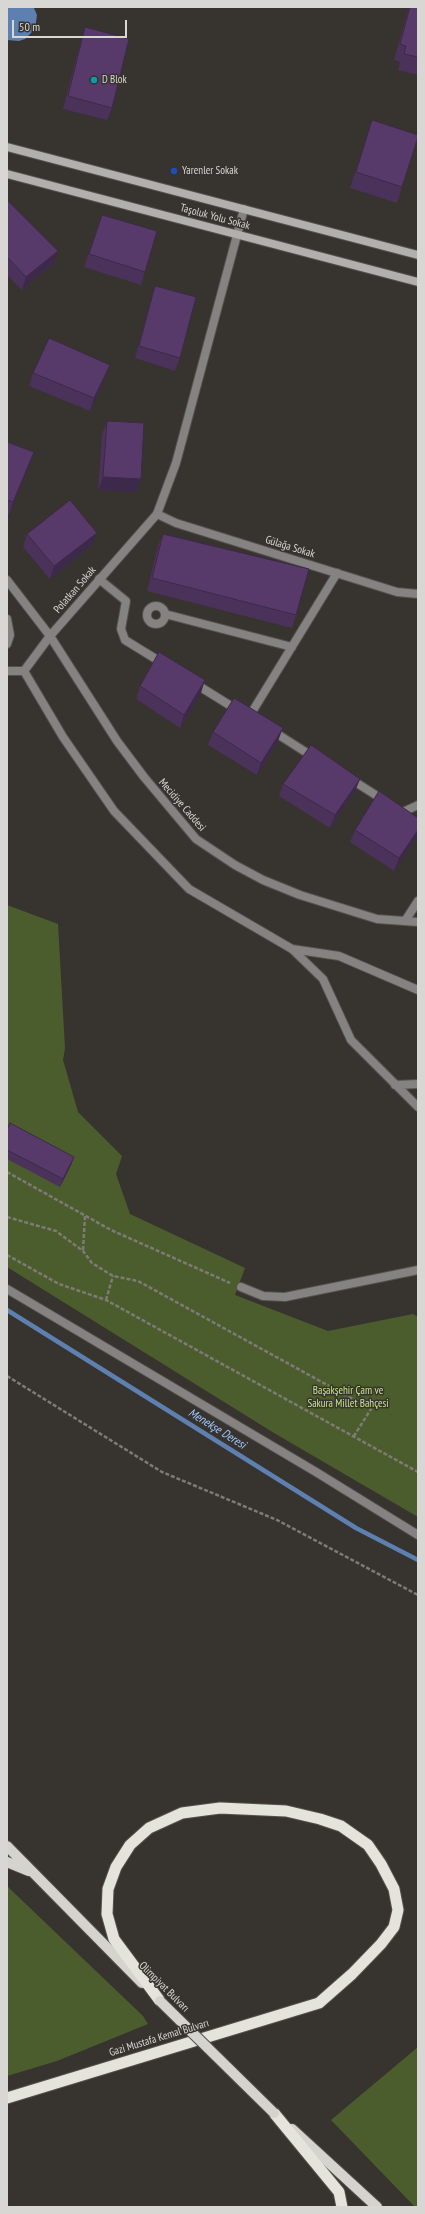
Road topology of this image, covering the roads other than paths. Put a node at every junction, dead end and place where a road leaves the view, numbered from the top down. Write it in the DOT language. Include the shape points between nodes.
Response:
graph roads {
  1 [pos="7,147"];
  2 [pos="7,174"];
  3 [pos="244,209"];
  4 [pos="238,234"];
  5 [pos="418,255"];
  6 [pos="418,282"];
  7 [pos="158,514"];
  8 [pos="338,573"];
  9 [pos="99,579"];
  10 [pos="7,580"];
  11 [pos="418,594"];
  12 [pos="165,614"];
  13 [pos="7,619"];
  14 [pos="50,636"];
  15 [pos="7,644"];
  16 [pos="292,647"];
  17 [pos="171,669"];
  18 [pos="7,671"];
  19 [pos="24,671"];
  20 [pos="184,677"];
  21 [pos="256,721"];
  22 [pos="323,762"];
  23 [pos="343,775"];
  24 [pos="418,806"];
  25 [pos="418,900"];
  26 [pos="405,921"];
  27 [pos="418,922"];
  28 [pos="292,949"];
  29 [pos="418,990"];
  30 [pos="418,1084"];
  31 [pos="395,1085"];
  32 [pos="418,1107"];
  33 [pos="418,1270"];
  34 [pos="241,1287"];
  35 [pos="7,1289"];
  36 [pos="418,1535"];
  37 [pos="7,1846"];
  38 [pos="7,1862"];
  39 [pos="34,1874"];
  40 [pos="160,2001"];
  41 [pos="7,2098"];
  42 [pos="274,2113"];
  43 [pos="342,2207"];
  44 [pos="377,2207"];
  1 -- 3 [label="main road, Taşoluk Yolu Sokak"];
  2 -- 4 [label="main road, Taşoluk Yolu Sokak"];
  3 -- 4 [label="street"];
  3 -- 5 [label="main road, Taşoluk Yolu Sokak"];
  4 -- 6 [label="main road, Taşoluk Yolu Sokak"];
  4 -- 7 [label="street" via="176,463"];
  7 -- 8 [label="street, Gülağa Sokak" via="176,523"];
  7 -- 9 [label="street, Polatkan Sokak"];
  8 -- 11 [label="street, Gülağa Sokak" via="397,592"];
  8 -- 16 [label="street"];
  9 -- 14 [label="street, Polatkan Sokak"];
  9 -- 17 [label="street" via="126,601 121,629 125,640"];
  10 -- 14 [label="street, Mecidiye Caddesi"];
  12 -- 16 [label="street"];
  13 -- 15 [label="street" via="10,635"];
  14 -- 19 [label="street, Polatkan Sokak"];
  14 -- 26 [label="street, Mecidiye Caddesi" via="117,741 196,839 235,865 288,890 377,920"];
  16 -- 21 [label="street"];
  18 -- 19 [label="street"];
  19 -- 28 [label="street" via="63,737 114,811 189,889"];
  20 -- 21 [label="street"];
  21 -- 22 [label="street"];
  23 -- 24 [label="street" via="400,810"];
  25 -- 26 [label="street"];
  26 -- 27 [label="street, Mecidiye Caddesi"];
  28 -- 29 [label="street" via="339,956"];
  28 -- 31 [label="street" via="323,979 351,1040"];
  30 -- 31 [label="street"];
  31 -- 32 [label="street"];
  33 -- 34 [label="street" via="285,1297 263,1296"];
  35 -- 36 [label="street"];
  37 -- 39 [label="main road, Olimpiyat Bulvarı"];
  38 -- 39 [label="main road"];
  39 -- 40 [label="main road, Olimpiyat Bulvarı"];
  40 -- 41 [label="highway, Gazi Mustafa Kemal Bulvarı" via="114,1939 107,1914 108,1889 116,1867 130,1845 149,1828 182,1813 220,1808 264,1809 320,1819 341,1826 368,1845 381,1864 394,1889 398,1910 394,1927 352,1974 318,2003"];
  40 -- 42 [label="main road, Olimpiyat Bulvarı, bridge"];
  42 -- 43 [label="highway" via="339,2192"];
  42 -- 44 [label="main road, Olimpiyat Bulvarı"];
}
